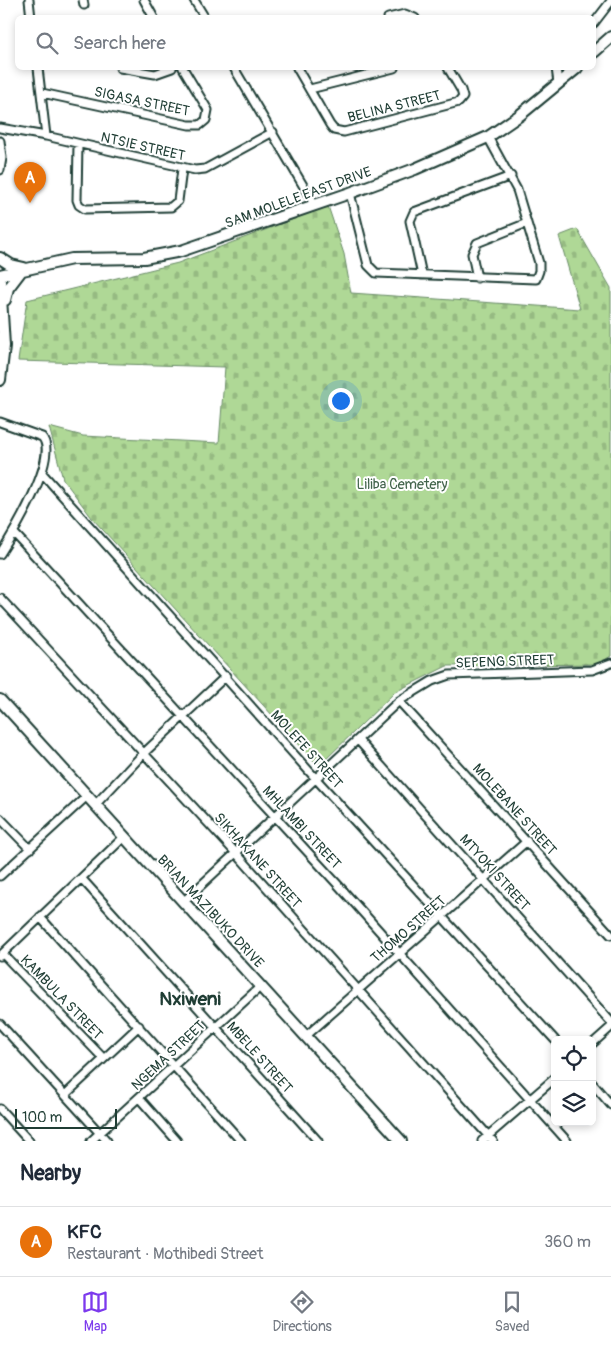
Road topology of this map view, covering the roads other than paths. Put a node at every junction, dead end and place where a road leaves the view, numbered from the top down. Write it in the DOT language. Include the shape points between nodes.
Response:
graph roads {
  1 [pos="29,0"];
  2 [pos="144,0"];
  3 [pos="194,0"];
  4 [pos="611,1"];
  5 [pos="31,15"];
  6 [pos="152,15"];
  7 [pos="203,15"];
  8 [pos="596,20"];
  9 [pos="611,37"];
  10 [pos="596,50"];
  11 [pos="38,70"];
  12 [pos="132,70"];
  13 [pos="166,70"];
  14 [pos="184,70"];
  15 [pos="235,70"];
  16 [pos="298,70"];
  17 [pos="386,70"];
  18 [pos="449,70"];
  19 [pos="556,70"];
  20 [pos="574,70"];
  21 [pos="558,83"];
  22 [pos="310,89"];
  23 [pos="42,93"];
  24 [pos="0,128"];
  25 [pos="273,132"];
  26 [pos="46,136"];
  27 [pos="488,138"];
  28 [pos="0,141"];
  29 [pos="78,144"];
  30 [pos="182,169"];
  31 [pos="0,170"];
  32 [pos="510,176"];
  33 [pos="350,193"];
  34 [pos="314,204"];
  35 [pos="528,223"];
  36 [pos="0,258"];
  37 [pos="24,270"];
  38 [pos="0,275"];
  39 [pos="422,275"];
  40 [pos="477,278"];
  41 [pos="0,281"];
  42 [pos="3,306"];
  43 [pos="0,380"];
  44 [pos="0,422"];
  45 [pos="42,473"];
  46 [pos="14,533"];
  47 [pos="0,554"];
  48 [pos="0,598"];
  49 [pos="611,662"];
  50 [pos="226,676"];
  51 [pos="0,700"];
  52 [pos="400,701"];
  53 [pos="182,716"];
  54 [pos="358,740"];
  55 [pos="144,753"];
  56 [pos="317,780"];
  57 [pos="88,796"];
  58 [pos="95,805"];
  59 [pos="276,817"];
  60 [pos="0,818"];
  61 [pos="124,837"];
  62 [pos="527,841"];
  63 [pos="30,849"];
  64 [pos="236,853"];
  65 [pos="0,876"];
  66 [pos="82,879"];
  67 [pos="484,879"];
  68 [pos="183,902"];
  69 [pos="442,915"];
  70 [pos="40,918"];
  71 [pos="611,935"];
  72 [pos="400,953"];
  73 [pos="2,955"];
  74 [pos="261,986"];
  75 [pos="358,990"];
  76 [pos="611,1022"];
  77 [pos="0,1024"];
  78 [pos="139,1026"];
  79 [pos="216,1027"];
  80 [pos="611,1027"];
  81 [pos="306,1036"];
  82 [pos="551,1036"];
  83 [pos="596,1040"];
  84 [pos="103,1058"];
  85 [pos="176,1065"];
  86 [pos="552,1081"];
  87 [pos="596,1088"];
  88 [pos="66,1094"];
  89 [pos="139,1098"];
  90 [pos="531,1100"];
  91 [pos="611,1105"];
  92 [pos="0,1109"];
  93 [pos="100,1133"];
  94 [pos="491,1138"];
  95 [pos="29,1141"];
  96 [pos="91,1141"];
  97 [pos="107,1141"];
  98 [pos="176,1141"];
  99 [pos="241,1141"];
  100 [pos="318,1141"];
  101 [pos="401,1141"];
  102 [pos="482,1141"];
  103 [pos="567,1141"];
  1 -- 5 [label="street"];
  2 -- 6 [label="street"];
  3 -- 7 [label="street"];
  4 -- 8 [label="street"];
  9 -- 10 [label="street"];
  11 -- 23 [label="street"];
  12 -- 13 [label="street" via="155,74"];
  14 -- 23 [label="street, SIGASA STREET" via="208,110 206,120 200,124 189,125"];
  15 -- 25 [label="street"];
  16 -- 22 [label="street, BELINA STREET"];
  17 -- 22 [label="street"];
  18 -- 22 [label="street, BELINA STREET" via="463,97 453,105 344,132 334,130 330,125"];
  19 -- 21 [label="street"];
  20 -- 21 [label="street, SAM MOLELE EAST DRIVE"];
  21 -- 27 [label="street, SAM MOLELE EAST DRIVE"];
  23 -- 26 [label="street"];
  24 -- 26 [label="street, NTSIE STREET"];
  25 -- 30 [label="street, NTSIE STREET" via="205,168"];
  25 -- 34 [label="street"];
  26 -- 29 [label="street, NTSIE STREET"];
  27 -- 32 [label="street"];
  27 -- 33 [label="street, SAM MOLELE EAST DRIVE"];
  28 -- 31 [label="street"];
  29 -- 30 [label="street, NTSIE STREET"];
  29 -- 30 [label="street" via="77,200 85,209 166,208 174,205 178,199"];
  32 -- 35 [label="street"];
  32 -- 39 [label="street" via="414,212 410,221"];
  33 -- 34 [label="street, SAM MOLELE EAST DRIVE"];
  33 -- 39 [label="street" via="370,268 376,272"];
  34 -- 37 [label="street, SAM MOLELE EAST DRIVE" via="209,243 161,256 72,259"];
  35 -- 40 [label="street" via="477,243 472,254"];
  35 -- 40 [label="street" via="539,263 536,279"];
  36 -- 37 [label="street"];
  37 -- 38 [label="street, SAM MOLELE EAST DRIVE"];
  37 -- 42 [label="street" via="8,288"];
  39 -- 40 [label="street"];
  41 -- 42 [label="street"];
  42 -- 43 [label="street" via="4,355"];
  44 -- 45 [label="street" via="38,435 46,442 48,448"];
  45 -- 46 [label="street"];
  45 -- 50 [label="street, MOLEFE STREET"];
  46 -- 47 [label="street"];
  46 -- 53 [label="street, MHLAMBI STREET"];
  48 -- 55 [label="street, SIKHAKANE STREET"];
  49 -- 52 [label="street, SEPENG STREET" via="592,670 449,675 432,681"];
  50 -- 53 [label="street"];
  50 -- 56 [label="street, MOLEFE STREET"];
  51 -- 57 [label="street, BRIAN MAZIBUKO DRIVE"];
  52 -- 54 [label="street, SEPENG STREET"];
  52 -- 62 [label="street, MOLEBANE STREET"];
  53 -- 55 [label="street"];
  53 -- 59 [label="street, MHLAMBI STREET"];
  54 -- 56 [label="street, SEPENG STREET"];
  54 -- 67 [label="street, MTYOKI STREET"];
  55 -- 58 [label="street"];
  55 -- 64 [label="street, SIKHAKANE STREET"];
  56 -- 59 [label="street, SEPENG STREET"];
  56 -- 69 [label="street, MOLEFE STREET"];
  57 -- 58 [label="street, BRIAN MAZIBUKO DRIVE"];
  57 -- 63 [label="street"];
  58 -- 61 [label="street, BRIAN MAZIBUKO DRIVE"];
  59 -- 64 [label="street, SEPENG STREET"];
  59 -- 72 [label="street, MHLAMBI STREET"];
  60 -- 63 [label="street"];
  61 -- 66 [label="street"];
  61 -- 68 [label="street, BRIAN MAZIBUKO DRIVE"];
  62 -- 67 [label="street, THOMO STREET"];
  62 -- 71 [label="street, MOLEBANE STREET"];
  63 -- 65 [label="street"];
  64 -- 68 [label="street, SEPENG STREET"];
  64 -- 75 [label="street, SIKHAKANE STREET"];
  66 -- 70 [label="street"];
  66 -- 79 [label="street, MBELE STREET"];
  67 -- 69 [label="street, THOMO STREET"];
  67 -- 76 [label="street, MTYOKI STREET"];
  68 -- 74 [label="street, BRIAN MAZIBUKO DRIVE"];
  69 -- 72 [label="street, THOMO STREET"];
  69 -- 82 [label="street, MOLEFE STREET"];
  70 -- 73 [label="street"];
  70 -- 78 [label="street"];
  72 -- 75 [label="street, THOMO STREET"];
  72 -- 90 [label="street, MHLAMBI STREET"];
  73 -- 84 [label="street, KAMBULA STREET"];
  74 -- 79 [label="street, NGEMA STREET"];
  74 -- 81 [label="street, BRIAN MAZIBUKO DRIVE"];
  75 -- 81 [label="street, THOMO STREET"];
  75 -- 94 [label="street, SIKHAKANE STREET"];
  77 -- 88 [label="street"];
  78 -- 84 [label="street"];
  78 -- 85 [label="street"];
  79 -- 85 [label="street, NGEMA STREET"];
  79 -- 100 [label="street, MBELE STREET"];
  80 -- 83 [label="street"];
  81 -- 101 [label="street, BRIAN MAZIBUKO DRIVE"];
  84 -- 88 [label="street"];
  85 -- 89 [label="street, NGEMA STREET"];
  85 -- 99 [label="street"];
  86 -- 90 [label="street"];
  87 -- 91 [label="street"];
  88 -- 93 [label="street"];
  89 -- 93 [label="street, NGEMA STREET"];
  89 -- 98 [label="street"];
  90 -- 94 [label="street"];
  90 -- 103 [label="street, MHLAMBI STREET"];
  92 -- 95 [label="street"];
  93 -- 96 [label="street, NGEMA STREET"];
  93 -- 97 [label="street"];
  94 -- 102 [label="street"];
}
